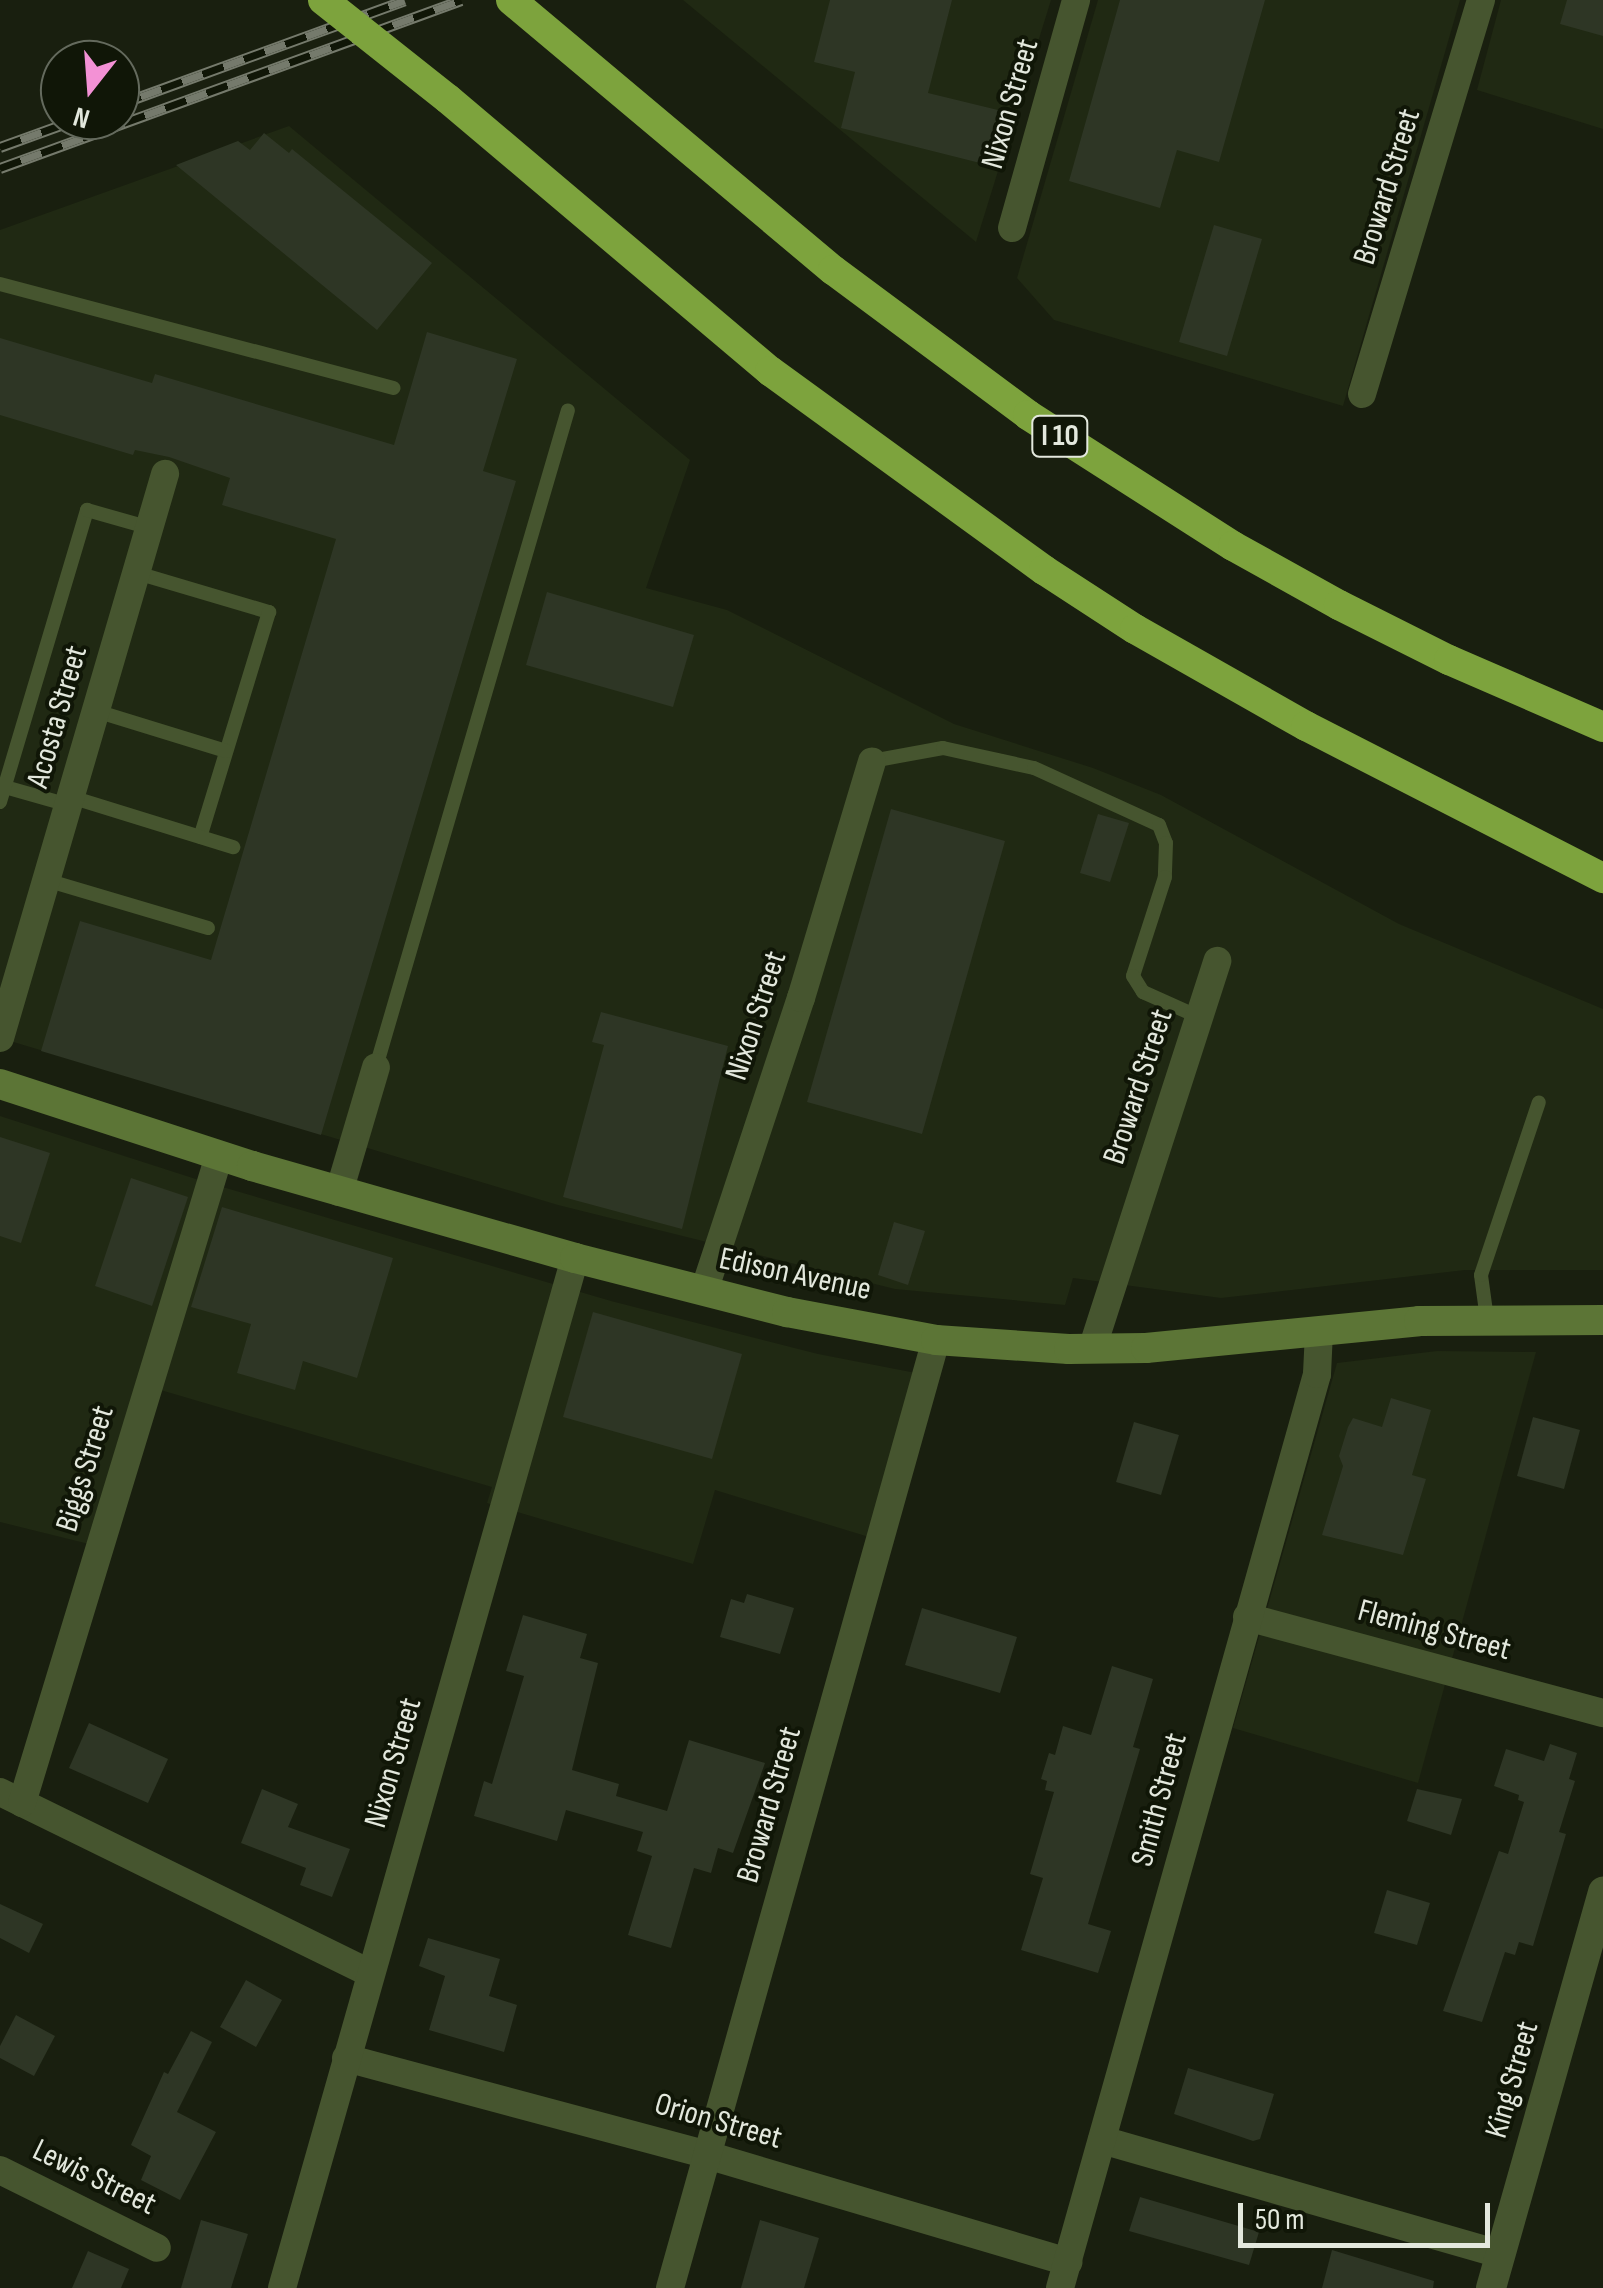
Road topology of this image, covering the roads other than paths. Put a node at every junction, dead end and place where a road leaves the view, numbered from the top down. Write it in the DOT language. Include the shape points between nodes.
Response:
graph roads {
  1 [pos="322,0"];
  2 [pos="511,0"];
  3 [pos="1076,0"];
  4 [pos="1481,0"];
  5 [pos="1012,228"];
  6 [pos="0,284"];
  7 [pos="394,388"];
  8 [pos="1362,394"];
  9 [pos="568,410"];
  10 [pos="166,474"];
  11 [pos="150,528"];
  12 [pos="137,572"];
  13 [pos="96,711"];
  14 [pos="1603,727"];
  15 [pos="226,751"];
  16 [pos="872,761"];
  17 [pos="5,786"];
  18 [pos="70,801"];
  19 [pos="0,802"];
  20 [pos="200,837"];
  21 [pos="233,847"];
  22 [pos="1603,878"];
  23 [pos="46,880"];
  24 [pos="208,928"];
  25 [pos="1217,961"];
  26 [pos="1199,1017"];
  27 [pos="0,1038"];
  28 [pos="376,1067"];
  29 [pos="0,1084"];
  30 [pos="1540,1102"];
  31 [pos="219,1156"];
  32 [pos="339,1192"];
  33 [pos="574,1258"];
  34 [pos="704,1291"];
  35 [pos="1487,1318"];
  36 [pos="1603,1320"];
  37 [pos="1319,1331"];
  38 [pos="936,1340"];
  39 [pos="1092,1349"];
  40 [pos="1247,1617"];
  41 [pos="1603,1713"];
  42 [pos="11,1797"];
  43 [pos="1603,1891"];
  44 [pos="370,1974"];
  45 [pos="346,2058"];
  46 [pos="1102,2140"];
  47 [pos="707,2154"];
  48 [pos="0,2170"];
  49 [pos="157,2248"];
  50 [pos="1500,2254"];
  51 [pos="1064,2275"];
  52 [pos="282,2288"];
  53 [pos="670,2288"];
  54 [pos="1491,2288"];
  1 -- 22 [label="highway, bridge" via="770,371 1044,570 1238,688"];
  2 -- 14 [label="highway, I 10" via="846,280 1042,424 1339,605"];
  3 -- 5 [label="street, Nixon Street"];
  4 -- 8 [label="street, Broward Street"];
  6 -- 7 [label="lane"];
  9 -- 28 [label="lane"];
  10 -- 11 [label="street, Acosta Street"];
  11 -- 12 [label="street, Acosta Street"];
  11 -- 17 [label="lane" via="87,510"];
  12 -- 13 [label="street, Acosta Street"];
  12 -- 15 [label="lane" via="268,612"];
  13 -- 15 [label="lane"];
  13 -- 18 [label="street, Acosta Street"];
  15 -- 20 [label="lane"];
  16 -- 26 [label="lane" via="942,748 1034,768 1159,825 1166,877 1132,976 1142,992"];
  16 -- 34 [label="street, Nixon Street"];
  17 -- 18 [label="lane"];
  17 -- 19 [label="lane"];
  18 -- 20 [label="lane"];
  18 -- 23 [label="street, Acosta Street"];
  20 -- 21 [label="lane"];
  23 -- 24 [label="lane"];
  23 -- 27 [label="street, Acosta Street"];
  25 -- 26 [label="street, Broward Street"];
  26 -- 39 [label="street, Broward Street"];
  28 -- 32 [label="street"];
  29 -- 31 [label="main road, Edison Avenue"];
  30 -- 35 [label="lane" via="1480,1275"];
  31 -- 32 [label="main road, Edison Avenue"];
  31 -- 42 [label="street, Biggs Street"];
  32 -- 33 [label="main road, Edison Avenue"];
  33 -- 34 [label="main road, Edison Avenue"];
  33 -- 44 [label="street, Nixon Street"];
  34 -- 38 [label="main road, Edison Avenue"];
  35 -- 36 [label="main road, Edison Avenue"];
  35 -- 37 [label="main road, Edison Avenue"];
  37 -- 39 [label="main road, Edison Avenue"];
  37 -- 40 [label="street, Smith Street" via="1317,1374"];
  38 -- 39 [label="main road, Edison Avenue"];
  38 -- 47 [label="street, Broward Street"];
  40 -- 41 [label="street, Fleming Street"];
  40 -- 46 [label="street, Smith Street"];
  42 -- 44 [label="street"];
  43 -- 50 [label="street, King Street"];
  44 -- 45 [label="street, Nixon Street"];
  45 -- 47 [label="street, Orion Street"];
  45 -- 52 [label="street, Nixon Street"];
  46 -- 50 [label="street"];
  46 -- 51 [label="street, Smith Street"];
  47 -- 51 [label="street, Orion Street"];
  47 -- 53 [label="street, Broward Street"];
  48 -- 49 [label="street, Lewis Street"];
  50 -- 54 [label="street, King Street"];
}
